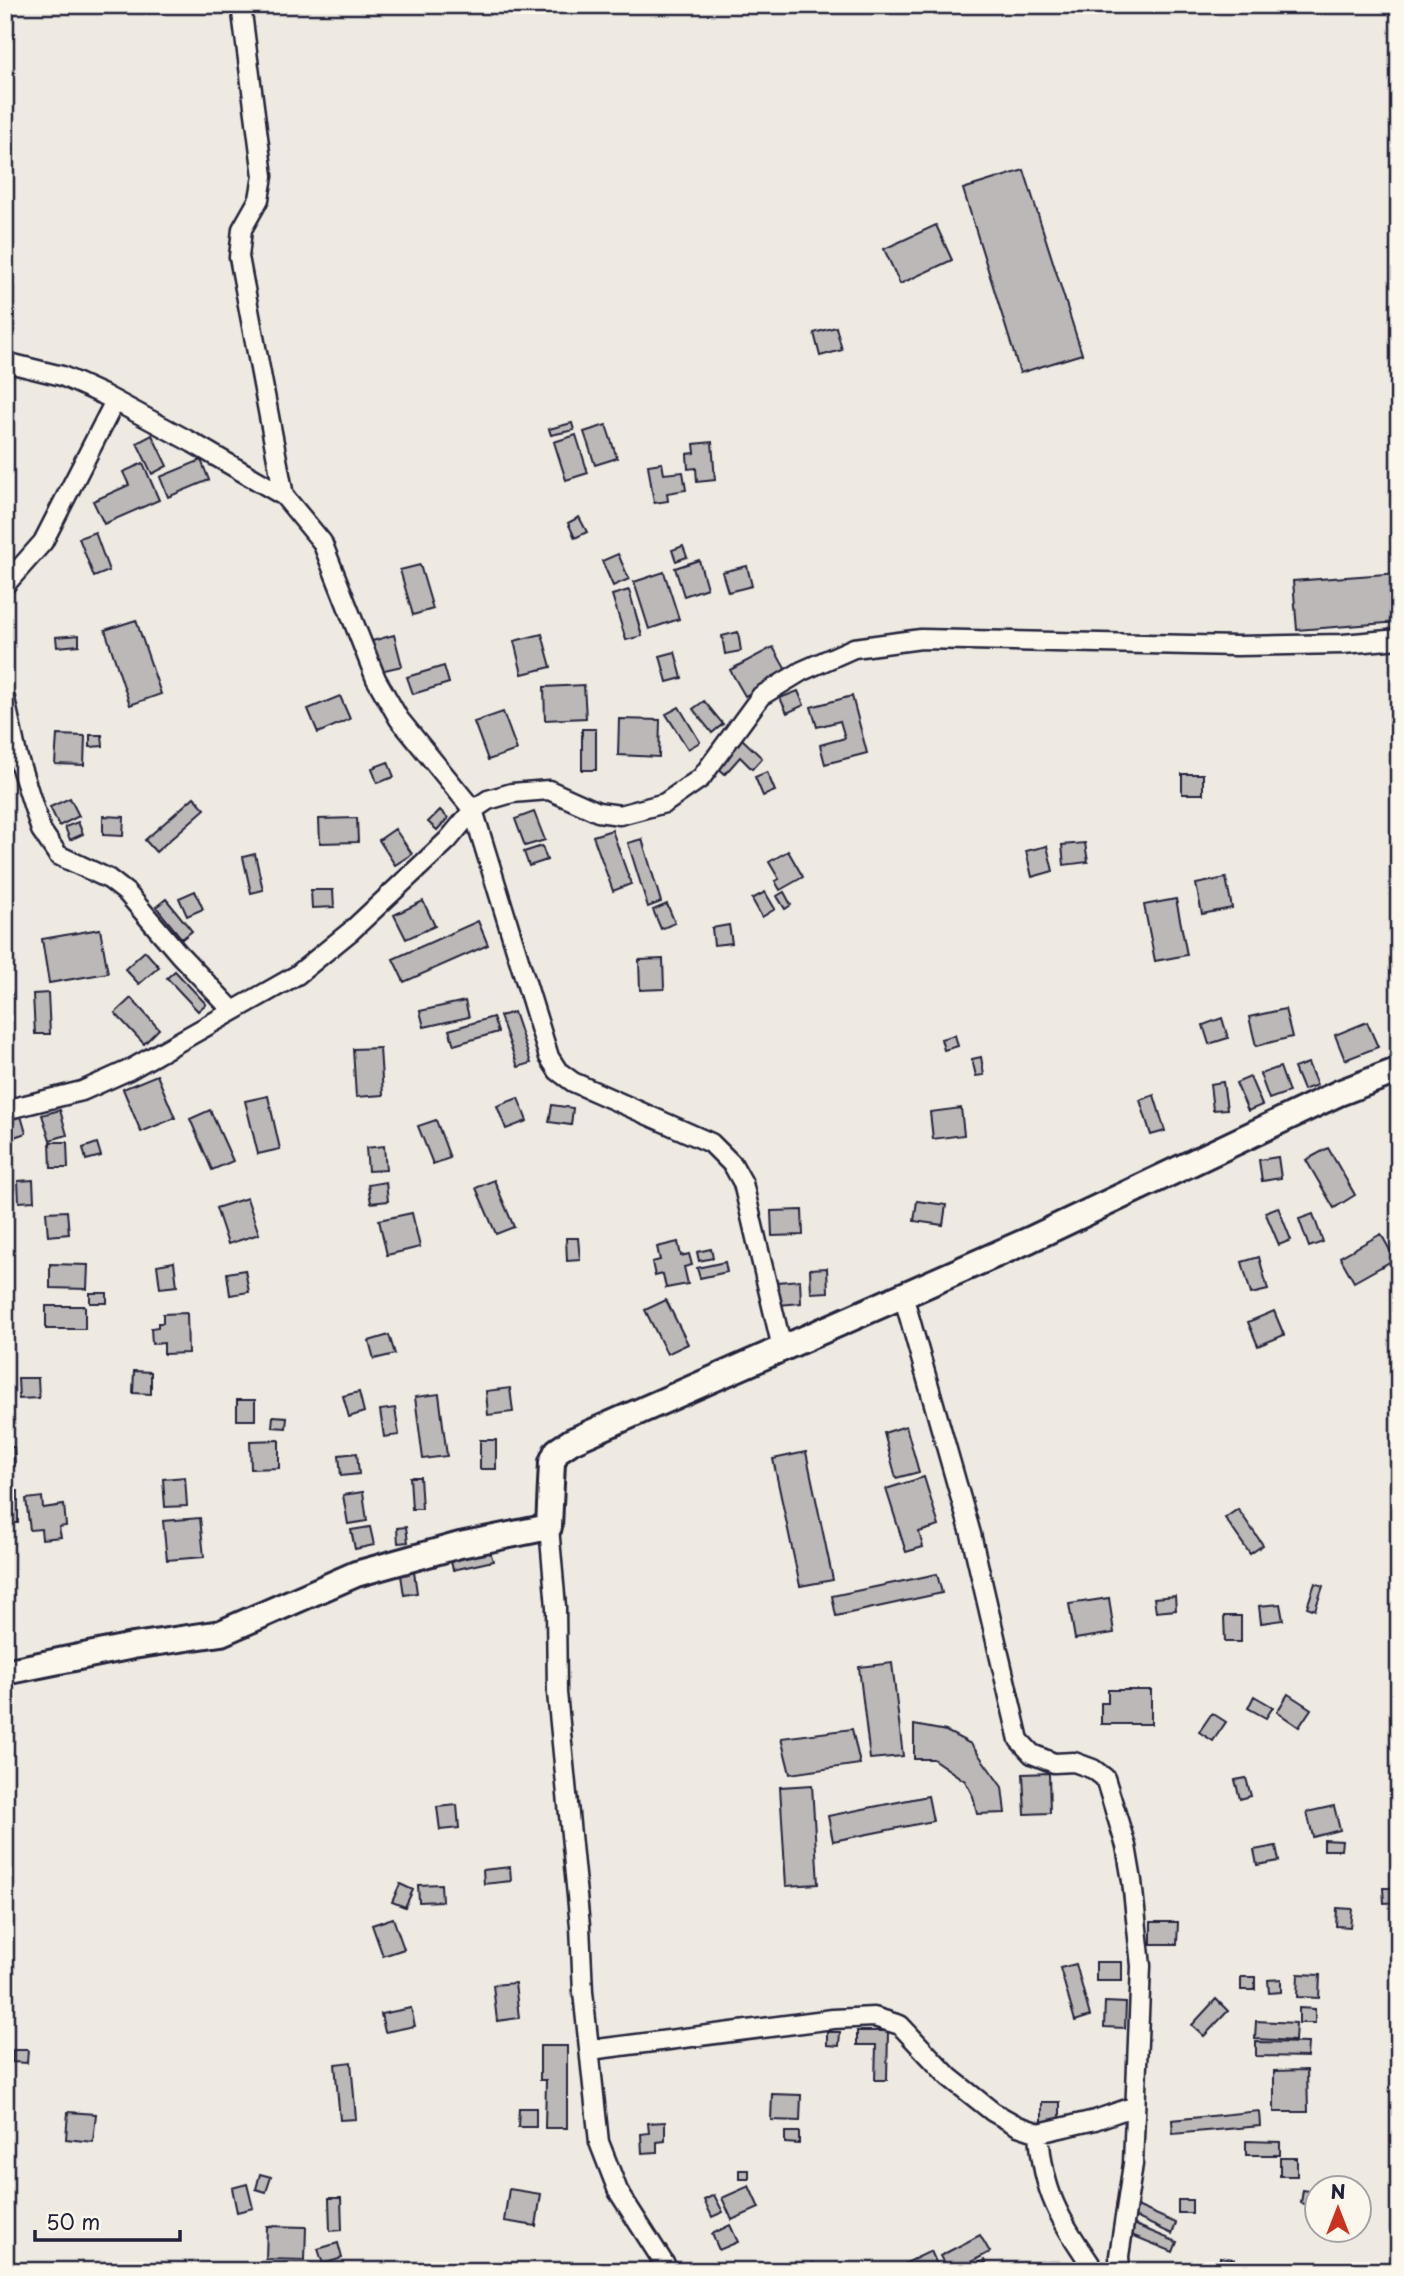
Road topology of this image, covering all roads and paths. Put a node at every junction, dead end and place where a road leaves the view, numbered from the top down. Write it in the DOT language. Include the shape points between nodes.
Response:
graph roads {
  1 [pos="241,5"];
  2 [pos="5,362"];
  3 [pos="115,401"];
  4 [pos="284,496"];
  5 [pos="5,585"];
  6 [pos="1399,639"];
  7 [pos="5,699"];
  8 [pos="473,810"];
  9 [pos="233,1011"];
  10 [pos="1399,1070"];
  11 [pos="5,1110"];
  12 [pos="903,1294"];
  13 [pos="782,1348"];
  14 [pos="549,1527"];
  15 [pos="5,1672"];
  16 [pos="590,2050"];
  17 [pos="1135,2106"];
  18 [pos="1039,2133"];
  19 [pos="669,2271"];
  20 [pos="1095,2271"];
  21 [pos="1120,2271"];
  1 -- 4 [label="street" via="263,176 259,199 243,229 239,257"];
  2 -- 3 [label="street" via="62,376"];
  3 -- 4 [label="street"];
  3 -- 5 [label="street" via="43,542"];
  4 -- 8 [label="street" via="322,542 376,679 399,719"];
  6 -- 8 [label="street" via="1237,646 921,639 854,648 761,696 701,778 664,803 620,815 598,813 549,790 512,793"];
  7 -- 9 [label="street" via="41,830 58,855 109,879 127,893"];
  8 -- 9 [label="street" via="449,840 351,931 297,975"];
  8 -- 13 [label="street" via="549,1057 573,1082 711,1143 733,1165 743,1183"];
  9 -- 11 [label="street" via="82,1091"];
  10 -- 12 [label="street" via="1339,1093"];
  12 -- 13 [label="street"];
  12 -- 17 [label="street" via="971,1534 1019,1740 1032,1754 1055,1763 1074,1762 1105,1778 1126,1846 1141,1966"];
  13 -- 14 [label="street" via="557,1451 552,1462"];
  14 -- 15 [label="street" via="460,1545 356,1574 221,1633"];
  14 -- 16 [label="street" via="556,1607 556,1693"];
  16 -- 18 [label="street" via="833,2019 884,2019 907,2031 949,2077 993,2112"];
  16 -- 19 [label="street" via="599,2142 618,2191"];
  17 -- 18 [label="street"];
  17 -- 21 [label="street"];
  18 -- 20 [label="street" via="1050,2197"];
}
